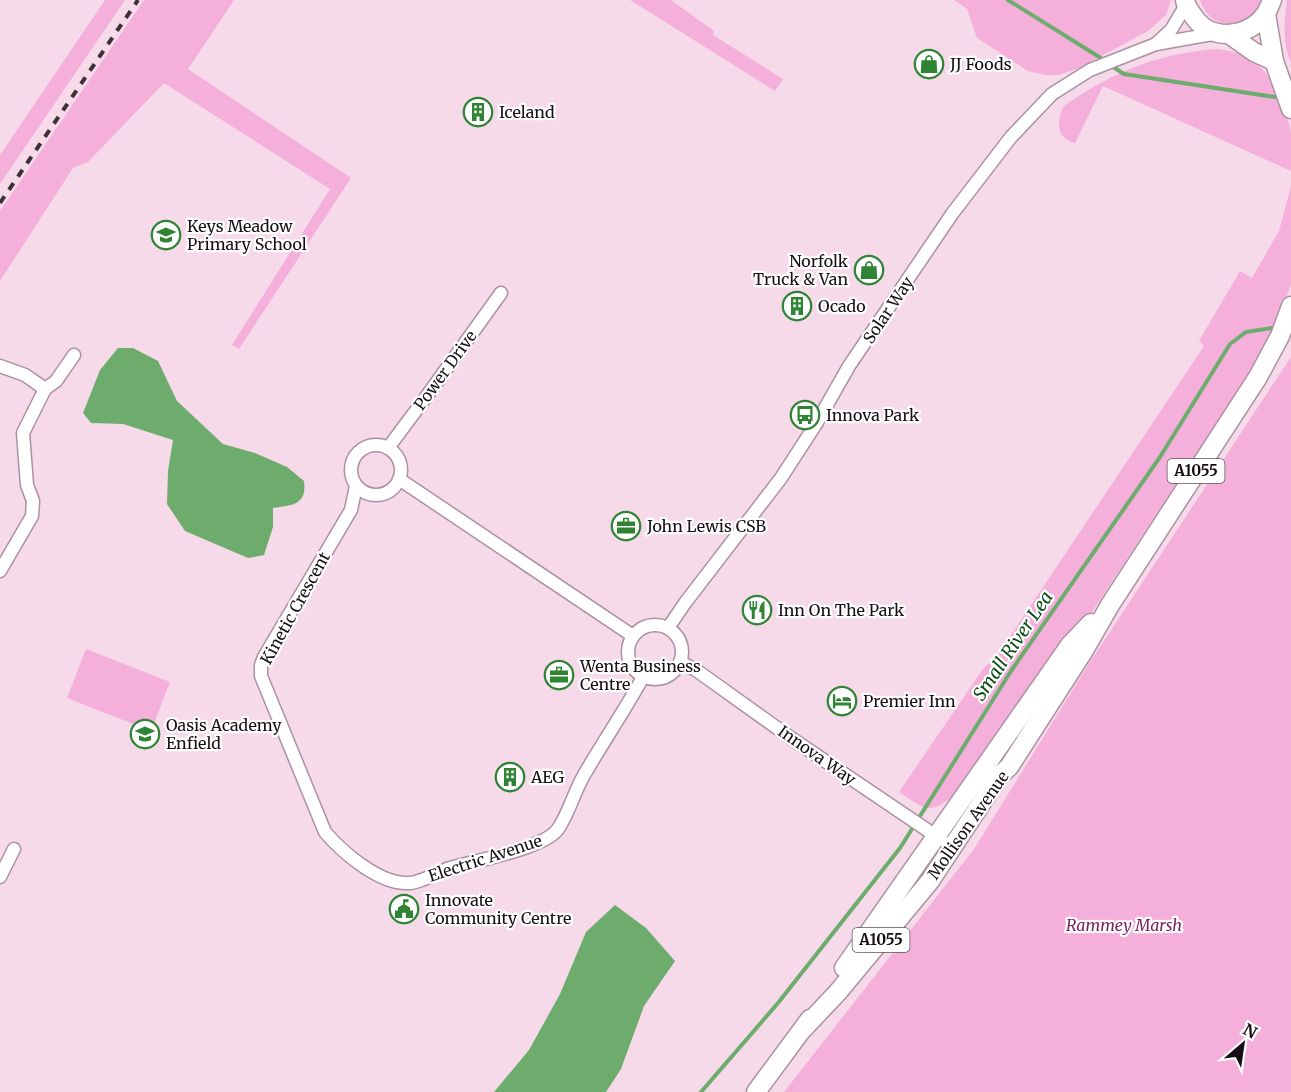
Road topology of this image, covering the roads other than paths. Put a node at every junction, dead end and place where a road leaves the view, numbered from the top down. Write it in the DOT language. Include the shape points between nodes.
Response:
graph roads {
  1 [pos="1186,2"];
  2 [pos="1269,7"];
  3 [pos="1224,34"];
  4 [pos="1156,44"];
  5 [pos="1274,61"];
  6 [pos="1291,109"];
  7 [pos="501,292"];
  8 [pos="1286,320"];
  9 [pos="74,355"];
  10 [pos="0,366"];
  11 [pos="45,389"];
  12 [pos="388,448"];
  13 [pos="399,479"];
  14 [pos="356,486"];
  15 [pos="0,571"];
  16 [pos="1110,605"];
  17 [pos="668,628"];
  18 [pos="633,636"];
  19 [pos="680,662"];
  20 [pos="643,677"];
  21 [pos="928,831"];
  22 [pos="325,832"];
  23 [pos="953,848"];
  24 [pos="14,849"];
  25 [pos="0,877"];
  26 [pos="804,1028"];
  27 [pos="756,1092"];
  1 -- 3 [label="main road" via="1204,28"];
  1 -- 4 [label="street, Solar Way" via="1171,30"];
  2 -- 3 [label="main road" via="1252,28"];
  2 -- 5 [label="main road"];
  3 -- 4 [label="street, Solar Way"];
  3 -- 5 [label="main road"];
  4 -- 17 [label="street, Solar Way" via="1090,70 1052,94 1011,137 977,179 849,366 781,478"];
  5 -- 6 [label="main road"];
  7 -- 12 [label="street, Power Drive"];
  8 -- 16 [label="main road, Mollison Avenue / A1055" via="1258,377"];
  9 -- 11 [label="street" via="62,374"];
  10 -- 11 [label="street" via="26,375"];
  11 -- 15 [label="street" via="23,433 32,516"];
  12 -- 13 [label="street" via="398,458"];
  12 -- 14 [label="street" via="366,447 355,456 350,470"];
  13 -- 14 [label="street" via="383,494 368,494"];
  13 -- 18 [label="street"];
  14 -- 22 [label="street, Kinetic Crescent" via="351,510 261,665 261,676"];
  16 -- 21 [label="main road, Mollison Avenue / A1055" via="1070,645"];
  16 -- 23 [label="main road, Mollison Avenue / A1055" via="1077,662"];
  17 -- 18 [label="street" via="647,626"];
  17 -- 19 [label="street" via="681,643"];
  18 -- 20 [label="street" via="628,657"];
  19 -- 20 [label="street" via="669,676"];
  19 -- 21 [label="street, Innova Way"];
  20 -- 22 [label="street, Electric Avenue" via="582,777 558,829 550,836 409,883 384,878 364,867"];
  21 -- 23 [label="street, Innova Way"];
  21 -- 26 [label="main road, Mollison Avenue / A1055"];
  23 -- 26 [label="main road, Mollison Avenue / A1055" via="846,983"];
  24 -- 25 [label="street"];
  26 -- 27 [label="main road, Mollison Avenue / A1055"];
}
